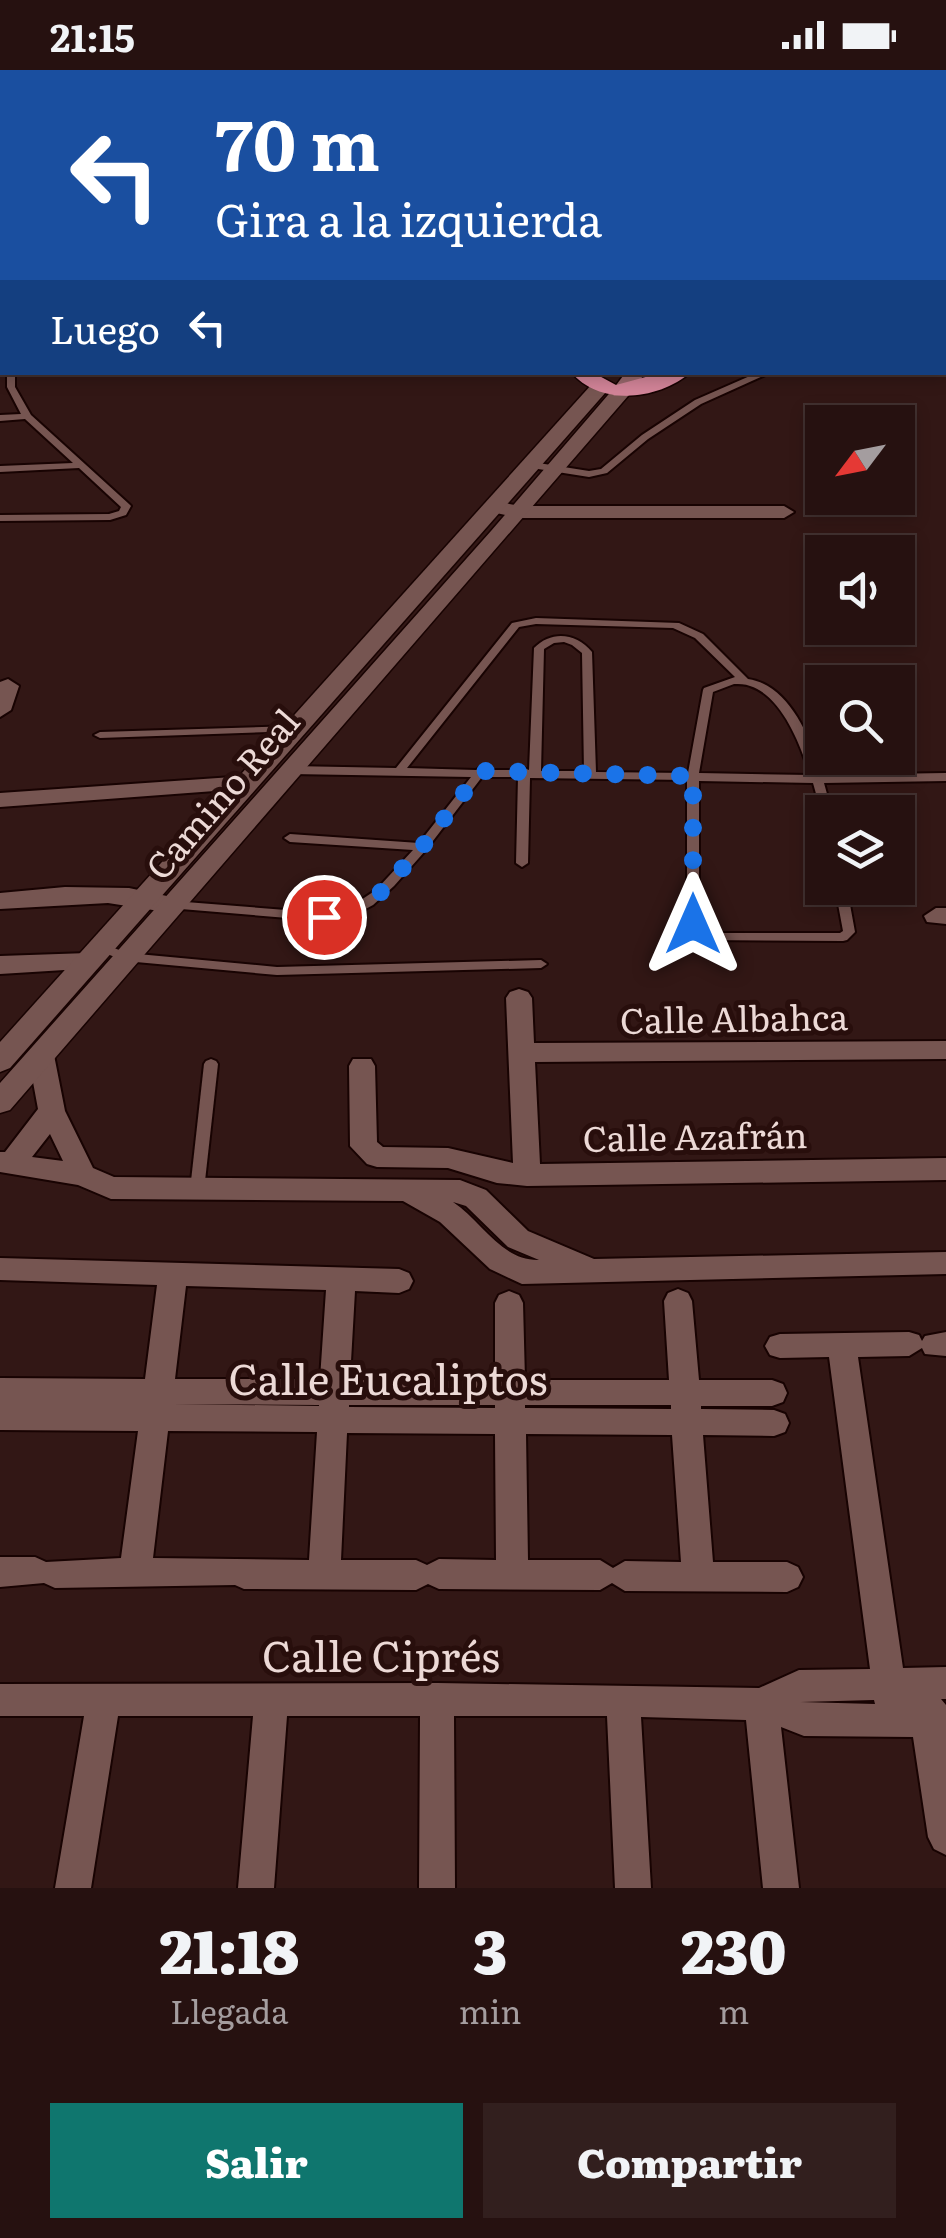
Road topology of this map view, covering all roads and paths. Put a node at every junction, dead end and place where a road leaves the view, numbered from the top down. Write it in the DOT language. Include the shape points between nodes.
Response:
graph roads {
  1 [pos="674,375"];
  2 [pos="761,375"];
  3 [pos="7,376"];
  4 [pos="611,384"];
  5 [pos="27,416"];
  6 [pos="0,418"];
  7 [pos="81,465"];
  8 [pos="532,465"];
  9 [pos="0,469"];
  10 [pos="554,471"];
  11 [pos="494,508"];
  12 [pos="520,512"];
  13 [pos="784,512"];
  14 [pos="0,518"];
  15 [pos="487,533"];
  16 [pos="744,679"];
  17 [pos="8,686"];
  18 [pos="0,710"];
  19 [pos="298,729"];
  20 [pos="100,735"];
  21 [pos="401,769"];
  22 [pos="291,770"];
  23 [pos="481,771"];
  24 [pos="530,772"];
  25 [pos="590,774"];
  26 [pos="693,776"];
  27 [pos="946,777"];
  28 [pos="818,779"];
  29 [pos="246,783"];
  30 [pos="822,795"];
  31 [pos="0,800"];
  32 [pos="290,838"];
  33 [pos="422,847"];
  34 [pos="522,863"];
  35 [pos="145,897"];
  36 [pos="0,901"];
  37 [pos="172,905"];
  38 [pos="845,905"];
  39 [pos="104,955"];
  40 [pos="542,964"];
  41 [pos="0,965"];
  42 [pos="519,998"];
  43 [pos="946,1050"];
  44 [pos="522,1054"];
  45 [pos="40,1055"];
  46 [pos="0,1061"];
  47 [pos="211,1064"];
  48 [pos="362,1066"];
  49 [pos="0,1102"];
  50 [pos="52,1111"];
  51 [pos="7,1162"];
  52 [pos="946,1169"];
  53 [pos="83,1175"];
  54 [pos="526,1175"];
  55 [pos="197,1190"];
  56 [pos="946,1263"];
  57 [pos="0,1269"];
  58 [pos="173,1274"];
  59 [pos="342,1279"];
  60 [pos="399,1281"];
  61 [pos="678,1301"];
  62 [pos="510,1303"];
  63 [pos="930,1344"];
  64 [pos="842,1345"];
  65 [pos="780,1346"];
  66 [pos="0,1392"];
  67 [pos="156,1405"];
  68 [pos="334,1406"];
  69 [pos="510,1407"];
  70 [pos="686,1407"];
  71 [pos="774,1408"];
  72 [pos="0,1417"];
  73 [pos="0,1572"];
  74 [pos="135,1573"];
  75 [pos="324,1574"];
  76 [pos="512,1576"];
  77 [pos="698,1577"];
  78 [pos="786,1578"];
  79 [pos="920,1683"];
  80 [pos="271,1699"];
  81 [pos="436,1699"];
  82 [pos="0,1700"];
  83 [pos="104,1700"];
  84 [pos="623,1700"];
  85 [pos="762,1704"];
  86 [pos="922,1721"];
  87 [pos="946,1837"];
  88 [pos="73,1888"];
  89 [pos="256,1888"];
  90 [pos="436,1888"];
  91 [pos="634,1888"];
  92 [pos="781,1888"];
  1 -- 4 [label="highway" via="642,388"];
  2 -- 10 [label="lane" via="698,402 604,471"];
  3 -- 5 [label="lane"];
  4 -- 8 [label="street"];
  4 -- 10 [label="street"];
  5 -- 6 [label="lane"];
  5 -- 7 [label="lane"];
  7 -- 9 [label="lane"];
  7 -- 14 [label="lane" via="126,506 123,512"];
  8 -- 10 [label="lane"];
  8 -- 11 [label="street"];
  10 -- 12 [label="street"];
  11 -- 12 [label="street"];
  11 -- 15 [label="street"];
  12 -- 13 [label="street"];
  12 -- 15 [label="street"];
  15 -- 19 [label="street, Camino Real"];
  15 -- 22 [label="street, Camino Real"];
  16 -- 21 [label="lane" via="699,636 675,625 516,625"];
  16 -- 26 [label="lane" via="708,690"];
  16 -- 28 [label="lane" via="782,701"];
  17 -- 18 [label="street"];
  19 -- 20 [label="lane"];
  19 -- 29 [label="street, Camino Real"];
  21 -- 22 [label="lane"];
  21 -- 23 [label="lane"];
  22 -- 37 [label="street, Camino Real"];
  23 -- 24 [label="lane"];
  23 -- 33 [label="lane"];
  24 -- 25 [label="lane"];
  24 -- 25 [label="lane" via="539,648 564,638 587,652"];
  24 -- 34 [label="lane"];
  25 -- 26 [label="lane"];
  26 -- 28 [label="lane"];
  26 -- 38 [label="lane" via="696,932 843,937 849,932"];
  27 -- 28 [label="lane"];
  28 -- 30 [label="lane"];
  29 -- 31 [label="street"];
  29 -- 35 [label="street, Camino Real"];
  32 -- 33 [label="lane"];
  33 -- 37 [label="lane" via="369,905 348,915"];
  35 -- 36 [label="street" via="90,893"];
  35 -- 37 [label="street"];
  35 -- 39 [label="street, Camino Real"];
  37 -- 39 [label="street, Camino Real"];
  39 -- 40 [label="lane" via="278,971"];
  39 -- 41 [label="street"];
  39 -- 45 [label="street, Camino Real"];
  39 -- 46 [label="street, Camino Real"];
  42 -- 44 [label="street"];
  43 -- 44 [label="street, Calle Albahca"];
  44 -- 54 [label="street"];
  45 -- 49 [label="street, Camino Real"];
  45 -- 50 [label="street"];
  47 -- 55 [label="lane"];
  48 -- 54 [label="street, Calle Azafrán" via="368,1154 448,1158"];
  50 -- 51 [label="street"];
  50 -- 53 [label="street"];
  51 -- 53 [label="street"];
  52 -- 54 [label="street, Calle Azafrán"];
  53 -- 55 [label="street" via="111,1188"];
  55 -- 56 [label="street" via="407,1191 455,1218 482,1250 522,1272"];
  57 -- 58 [label="street"];
  58 -- 59 [label="street"];
  58 -- 67 [label="street"];
  59 -- 60 [label="street"];
  59 -- 68 [label="street"];
  61 -- 70 [label="street"];
  62 -- 69 [label="street"];
  63 -- 64 [label="street"];
  64 -- 65 [label="street"];
  64 -- 79 [label="street"];
  66 -- 67 [label="street, Calle Eucaliptos"];
  67 -- 68 [label="street, Calle Eucaliptos"];
  67 -- 72 [label="street, Calle Eucaliptos"];
  67 -- 74 [label="street"];
  68 -- 69 [label="street, Calle Eucaliptos"];
  68 -- 75 [label="street"];
  69 -- 70 [label="street, Calle Eucaliptos"];
  69 -- 76 [label="street"];
  70 -- 71 [label="street, Calle Eucaliptos"];
  70 -- 77 [label="street"];
  73 -- 74 [label="street"];
  74 -- 75 [label="street"];
  75 -- 76 [label="street"];
  76 -- 77 [label="street"];
  77 -- 78 [label="street"];
  79 -- 85 [label="street, Calle Ciprés" via="799,1686"];
  79 -- 86 [label="street"];
  80 -- 81 [label="street, Calle Ciprés"];
  80 -- 83 [label="street, Calle Ciprés"];
  80 -- 89 [label="street"];
  81 -- 84 [label="street, Calle Ciprés"];
  81 -- 90 [label="street"];
  82 -- 83 [label="street, Calle Ciprés"];
  83 -- 88 [label="street"];
  84 -- 85 [label="street, Calle Ciprés"];
  84 -- 91 [label="street"];
  85 -- 86 [label="street, Calle Ciprés" via="804,1720"];
  85 -- 92 [label="street"];
  86 -- 87 [label="street"];
}
